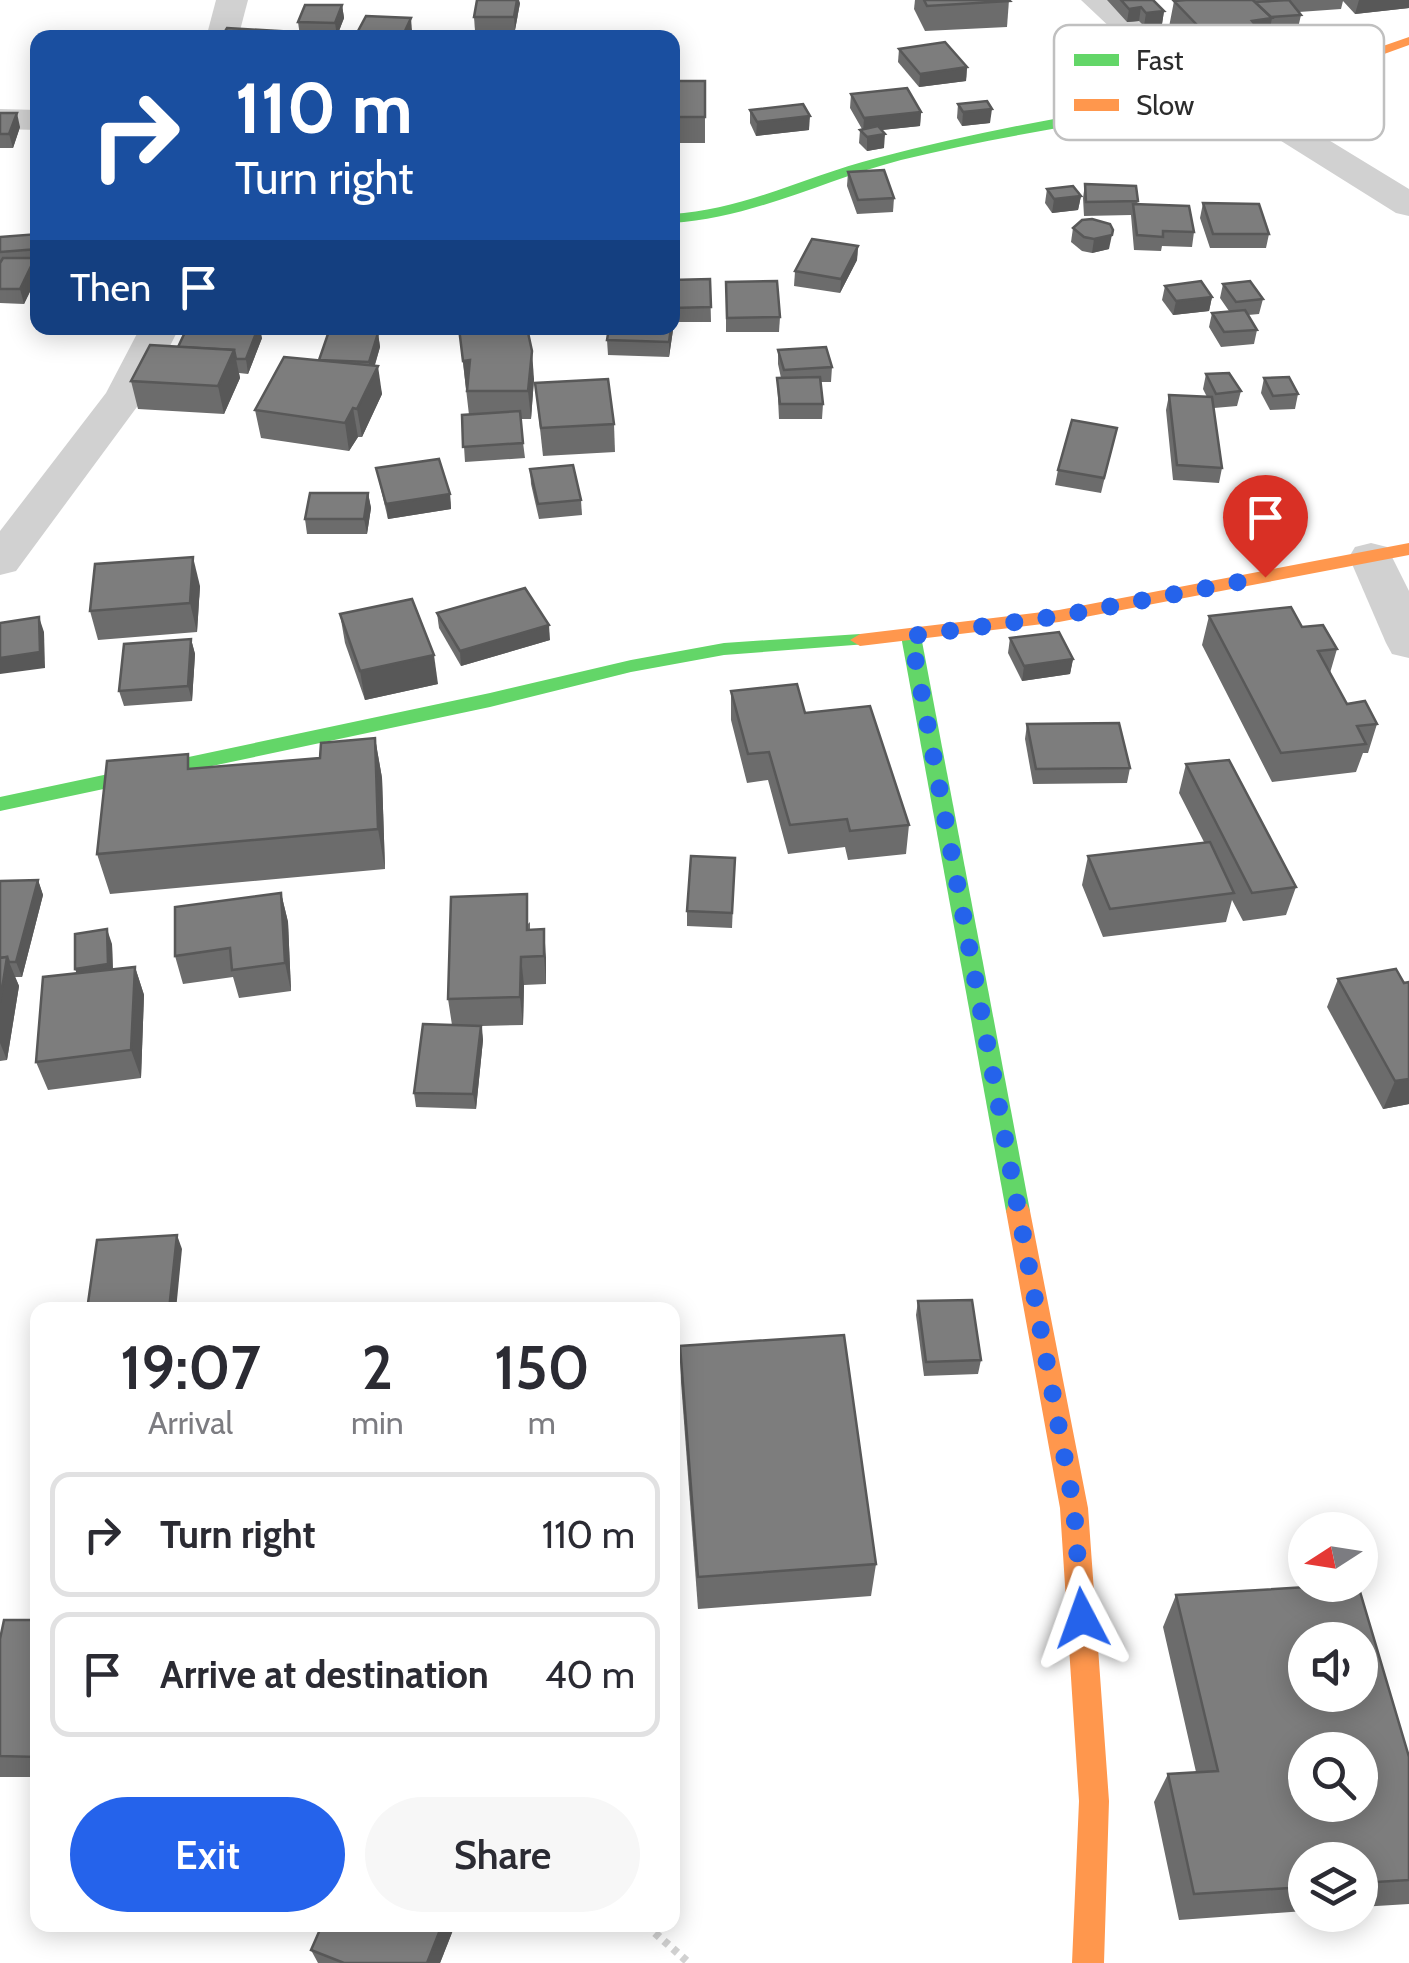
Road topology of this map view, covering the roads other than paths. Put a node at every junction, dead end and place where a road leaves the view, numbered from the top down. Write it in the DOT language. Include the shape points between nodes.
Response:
graph roads {
  1 [pos="232,0"];
  2 [pos="1097,0"];
  3 [pos="1125,25"];
  4 [pos="224,30"];
  5 [pos="1409,41"];
  6 [pos="1384,50"];
  7 [pos="0,119"];
  8 [pos="30,120"];
  9 [pos="1054,121"];
  10 [pos="1307,140"];
  11 [pos="1409,205"];
  12 [pos="680,219"];
  13 [pos="156,335"];
  14 [pos="1390,553"];
  15 [pos="0,560"];
  16 [pos="911,636"];
  17 [pos="1409,644"];
  18 [pos="0,804"];
  19 [pos="1088,1963"];
  1 -- 4 [label="street"];
  2 -- 3 [label="street"];
  5 -- 6 [label="street"];
  7 -- 8 [label="street"];
  9 -- 12 [label="street" via="873,163"];
  10 -- 11 [label="street"];
  13 -- 15 [label="street" via="125,396"];
  14 -- 16 [label="street" via="1060,616"];
  14 -- 17 [label="street"];
  16 -- 18 [label="street" via="724,649 650,662"];
  16 -- 19 [label="street" via="1074,1508 1094,1801"];
}
